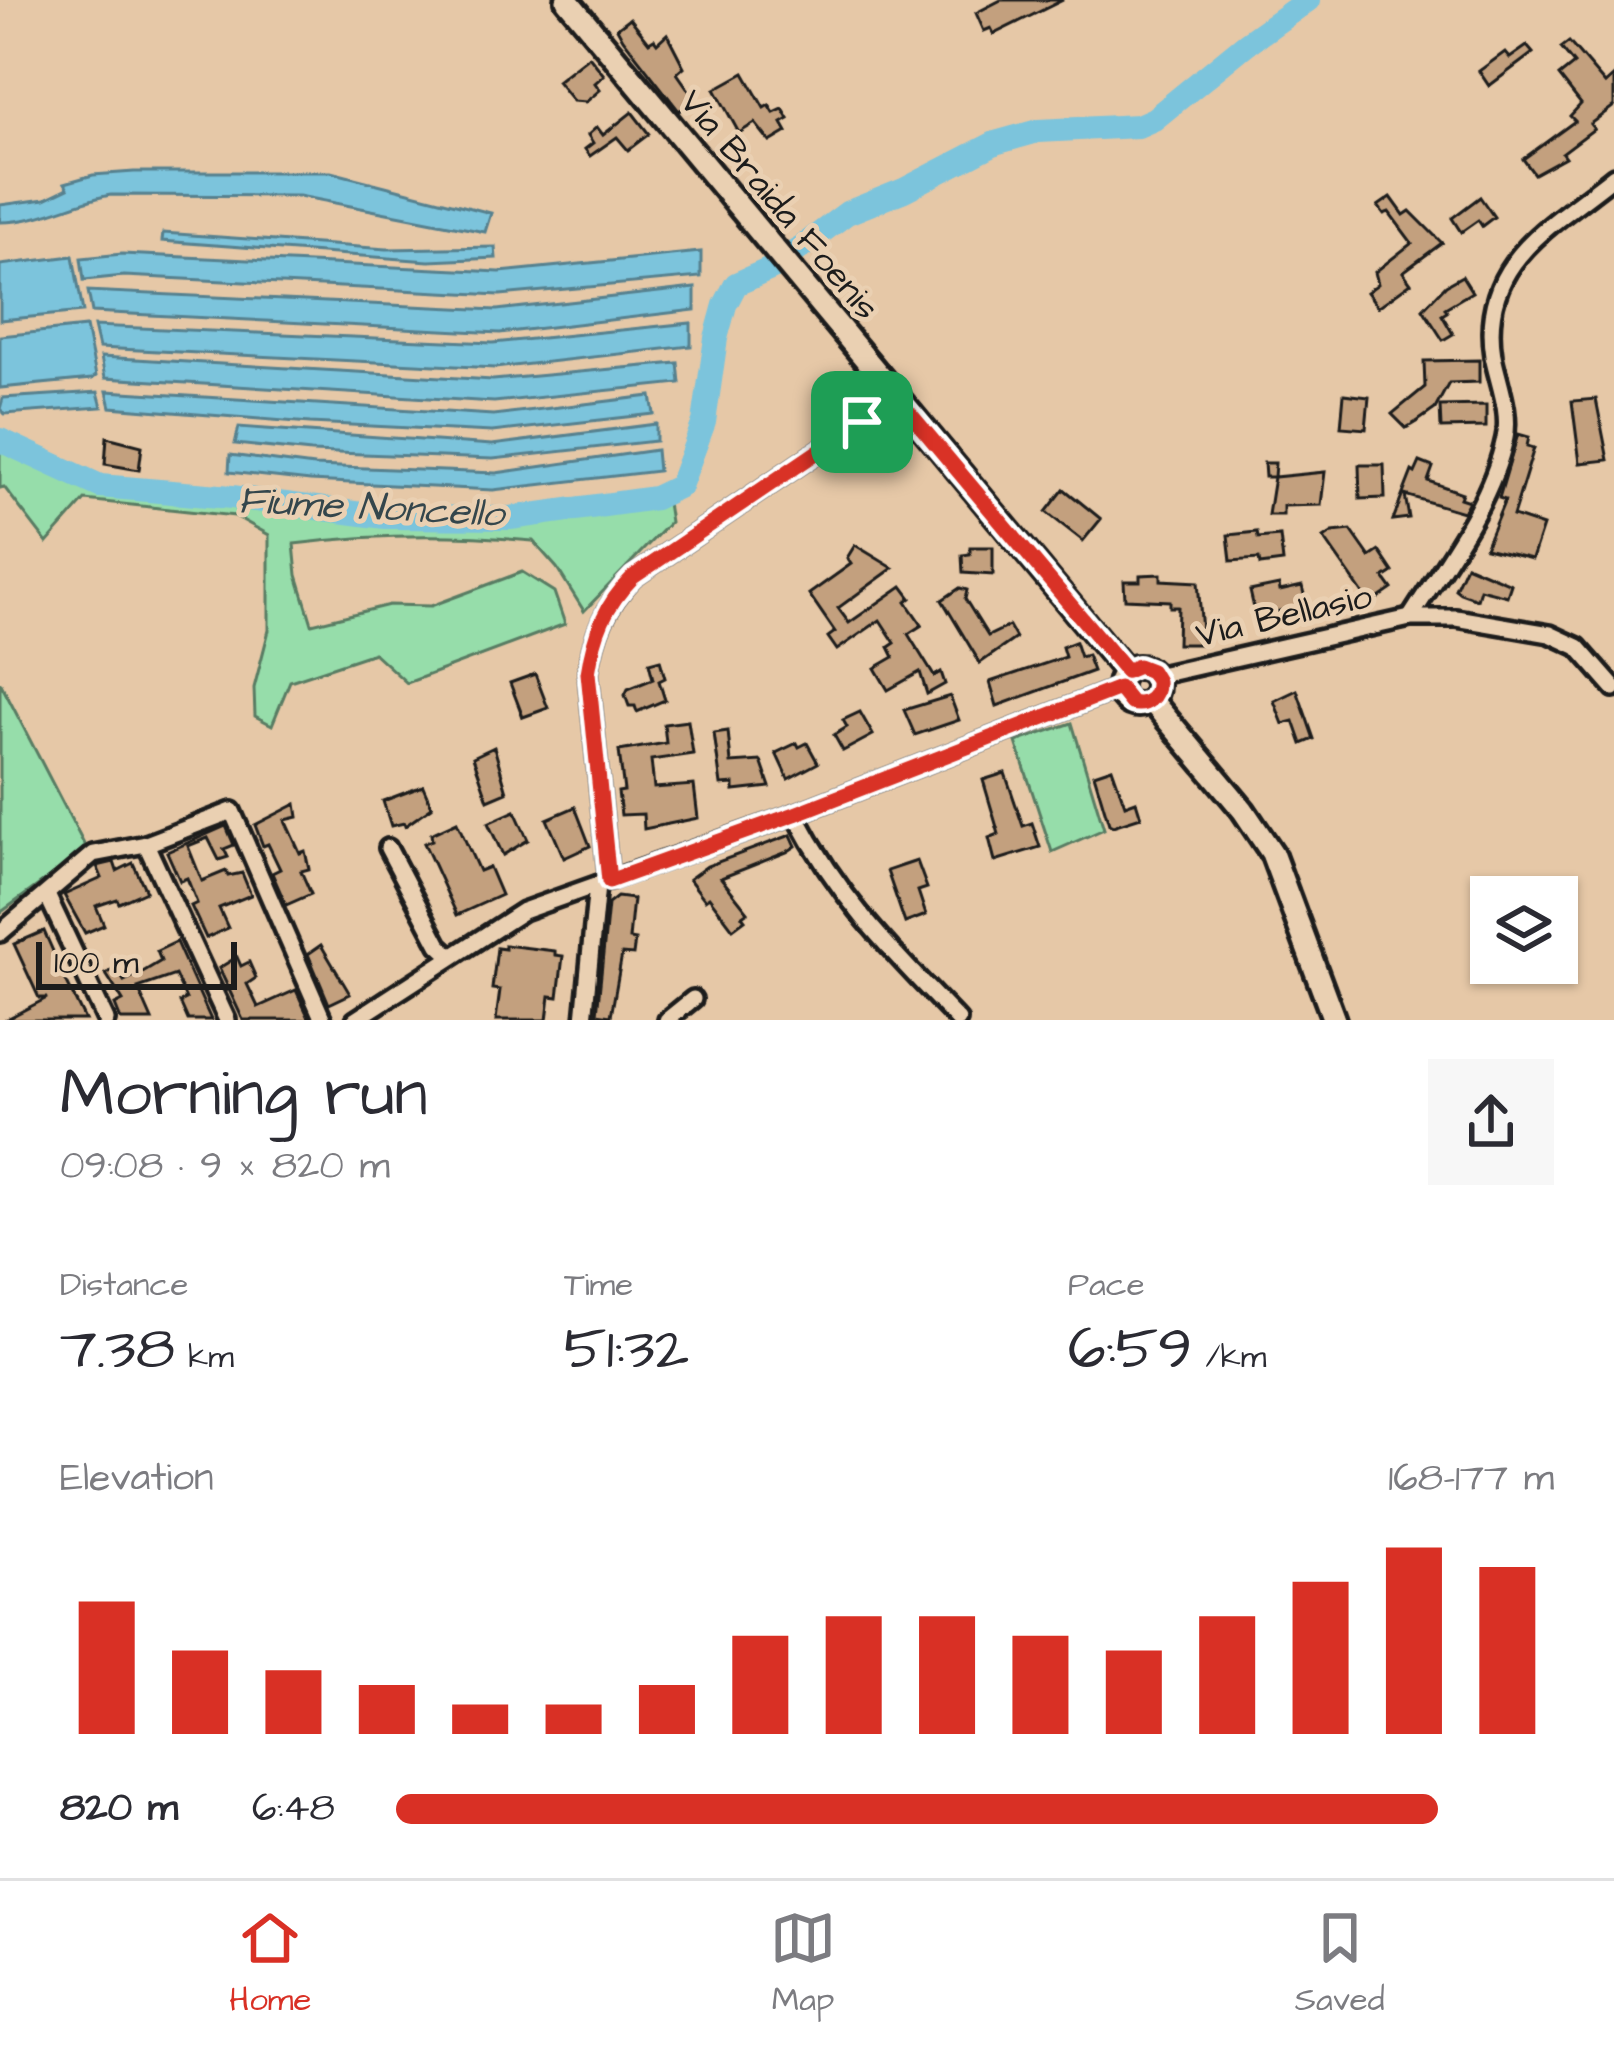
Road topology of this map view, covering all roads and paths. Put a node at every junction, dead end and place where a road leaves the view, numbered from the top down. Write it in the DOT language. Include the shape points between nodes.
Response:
graph roads {
  1 [pos="567,0"];
  2 [pos="1614,176"];
  3 [pos="897,398"];
  4 [pos="1410,618"];
  5 [pos="1155,676"];
  6 [pos="1122,680"];
  7 [pos="1614,688"];
  8 [pos="1151,700"];
  9 [pos="795,814"];
  10 [pos="146,844"];
  11 [pos="388,848"];
  12 [pos="603,883"];
  13 [pos="47,896"];
  14 [pos="0,933"];
  15 [pos="451,956"];
  16 [pos="693,999"];
  17 [pos="358,1019"];
  18 [pos="106,1020"];
  19 [pos="227,1020"];
  20 [pos="323,1020"];
  21 [pos="584,1020"];
  22 [pos="667,1020"];
  23 [pos="958,1020"];
  24 [pos="1334,1020"];
  1 -- 3 [label="street, Via Braida Foenis"];
  2 -- 4 [label="street, Via Bellasio" via="1521,251 1499,283 1492,350 1505,441 1479,508"];
  3 -- 6 [label="street, Via Braida Foenis"];
  3 -- 12 [label="street" via="613,597 588,673"];
  4 -- 5 [label="street, Via Bellasio"];
  4 -- 7 [label="street" via="1456,617 1550,634 1578,647"];
  5 -- 6 [label="street" via="1138,666"];
  5 -- 8 [label="street"];
  6 -- 8 [label="street" via="1131,703"];
  6 -- 9 [label="street"];
  8 -- 24 [label="street" via="1266,843"];
  9 -- 12 [label="street"];
  9 -- 23 [label="street" via="823,869"];
  10 -- 13 [label="street" via="93,854"];
  10 -- 19 [label="street"];
  10 -- 20 [label="street" via="232,811"];
  11 -- 15 [label="street"];
  12 -- 15 [label="street" via="523,911"];
  12 -- 21 [label="street"];
  13 -- 14 [label="street"];
  13 -- 18 [label="street"];
  15 -- 17 [label="street"];
  16 -- 22 [label="street"];
}
